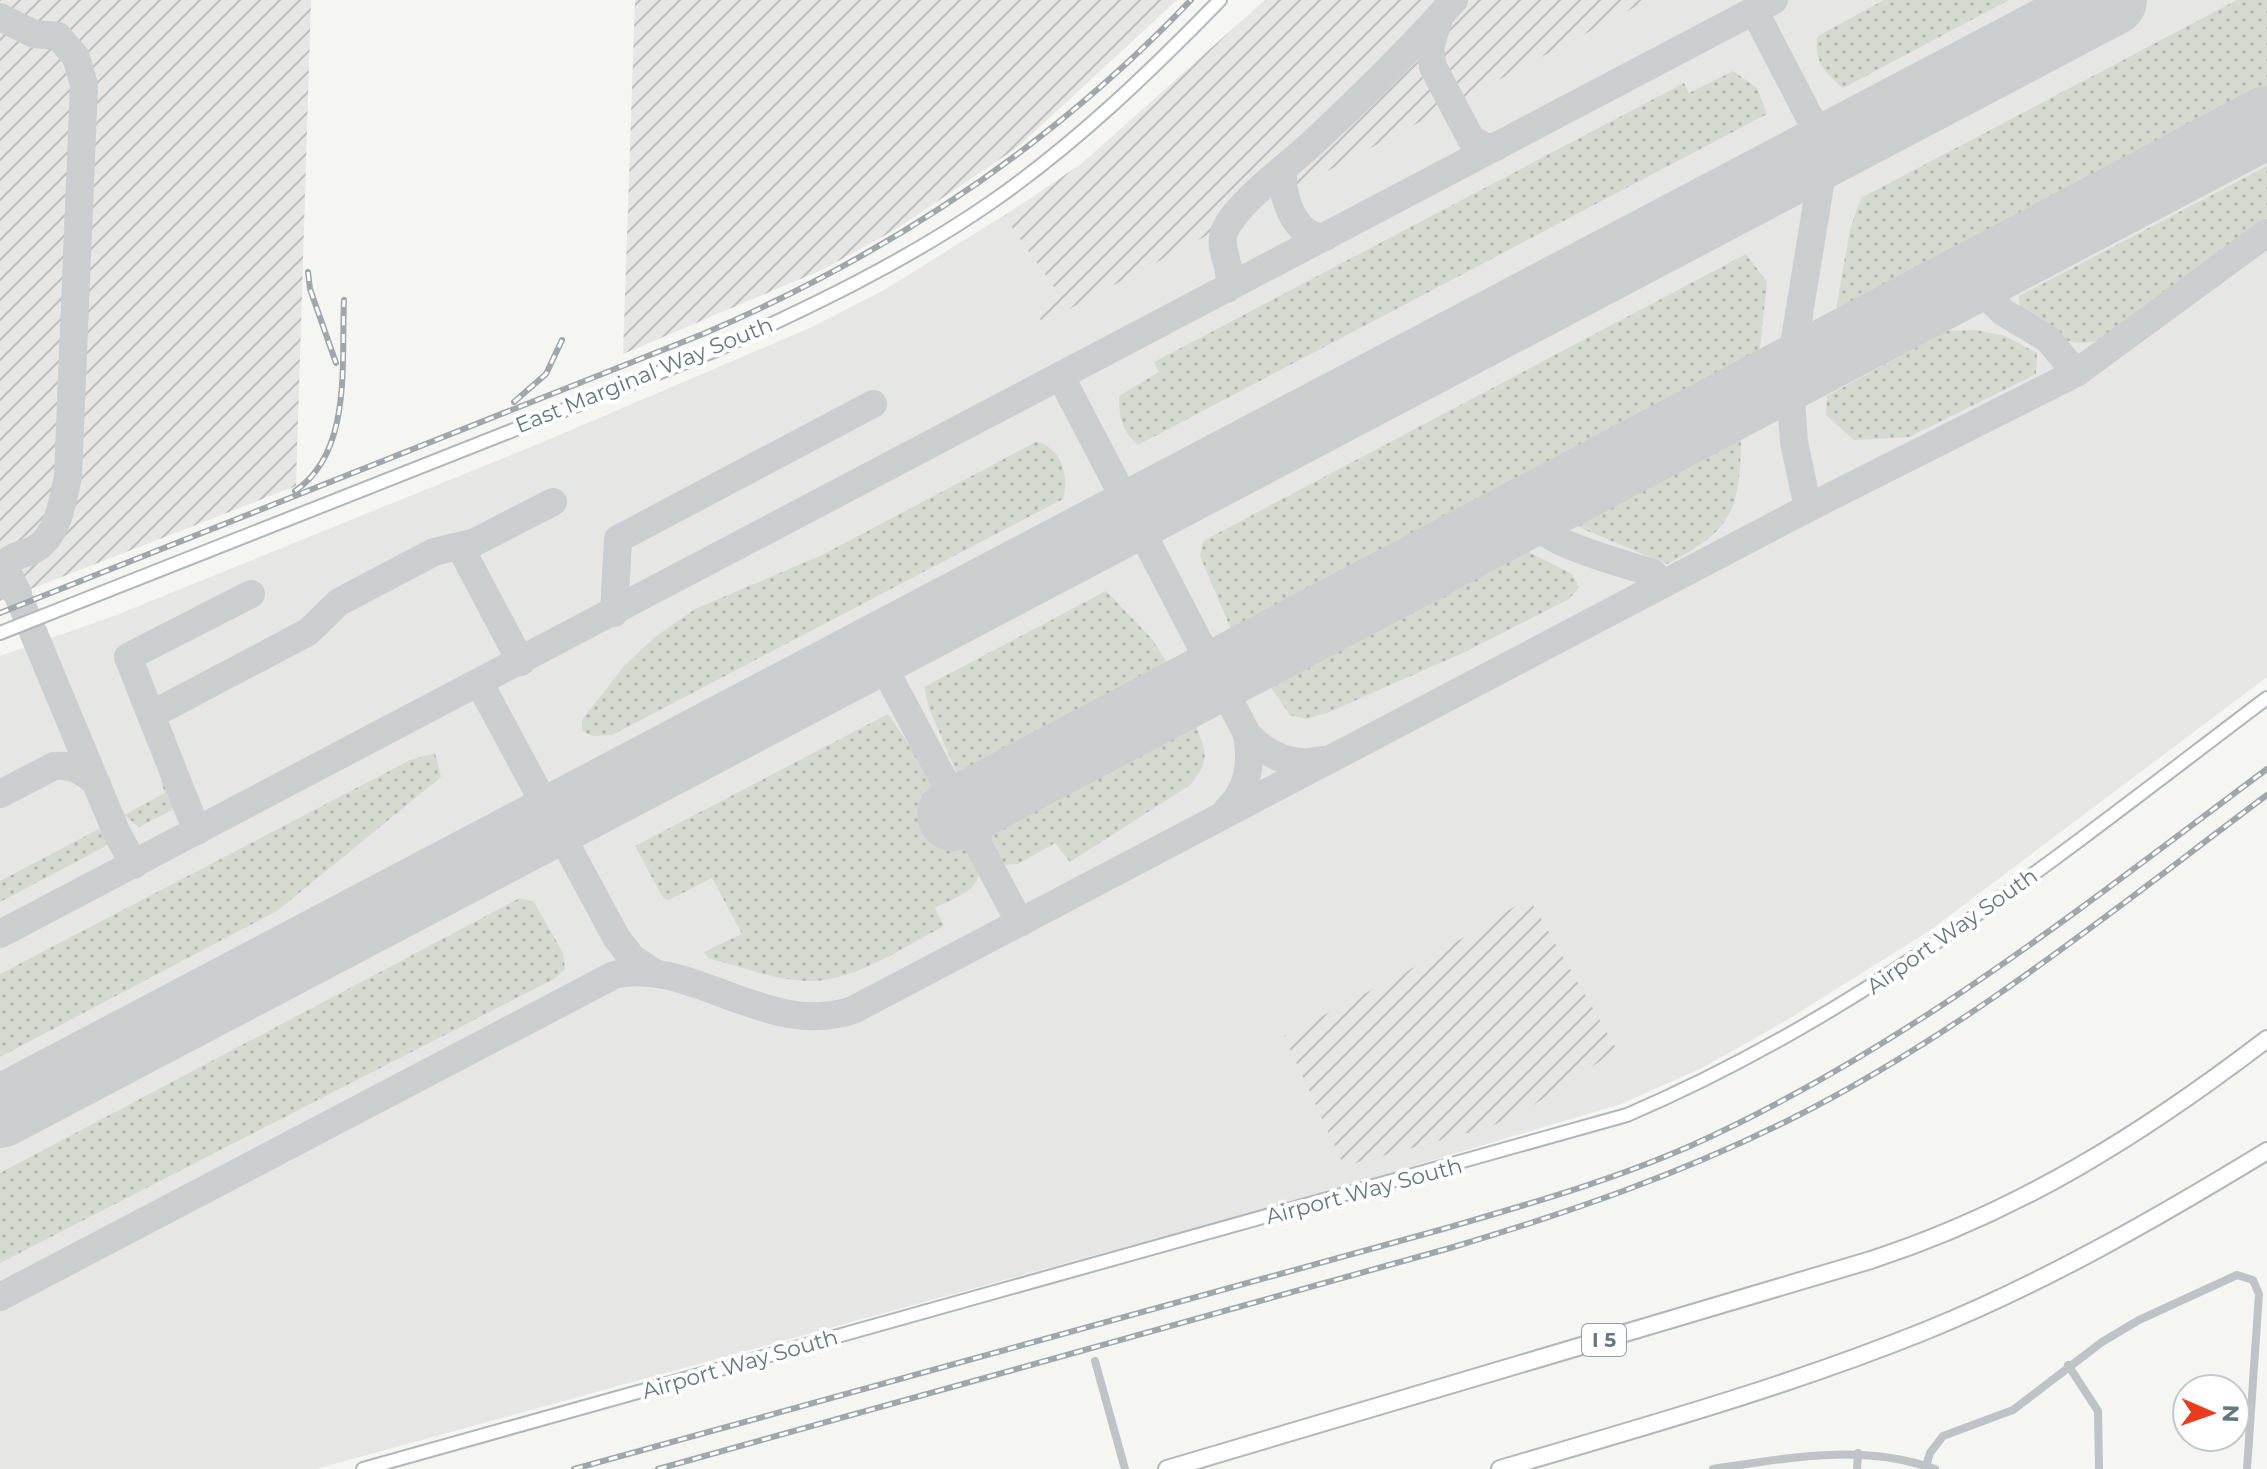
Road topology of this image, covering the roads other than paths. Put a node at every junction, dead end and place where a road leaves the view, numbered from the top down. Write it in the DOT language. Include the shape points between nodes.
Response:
graph roads {
  1 [pos="1220,0"];
  2 [pos="0,633"];
  3 [pos="2267,698"];
  4 [pos="2267,1039"];
  5 [pos="2267,1151"];
  6 [pos="1095,1361"];
  7 [pos="2068,1365"];
  8 [pos="1858,1453"];
  9 [pos="1930,1467"];
  10 [pos="363,1469"];
  11 [pos="1125,1469"];
  12 [pos="1167,1469"];
  13 [pos="1500,1469"];
  14 [pos="1713,1469"];
  15 [pos="1857,1469"];
  16 [pos="2099,1469"];
  17 [pos="2247,1469"];
  1 -- 2 [label="main road, East Marginal Way South" via="1113,105 993,201 823,301 716,350"];
  3 -- 10 [label="main road, Airport Way South" via="1888,978 1769,1048 1627,1115"];
  4 -- 12 [label="highway, I 5" via="2132,1137 1963,1228"];
  5 -- 13 [label="highway" via="2063,1267 1928,1330 1770,1388"];
  6 -- 11 [label="street"];
  7 -- 9 [label="street" via="2013,1410 1943,1436 1930,1453"];
  7 -- 16 [label="street" via="2098,1411"];
  7 -- 17 [label="street" via="2139,1320 2229,1277 2253,1280 2259,1294"];
  8 -- 9 [label="street"];
  8 -- 14 [label="street"];
  8 -- 15 [label="street"];
}
